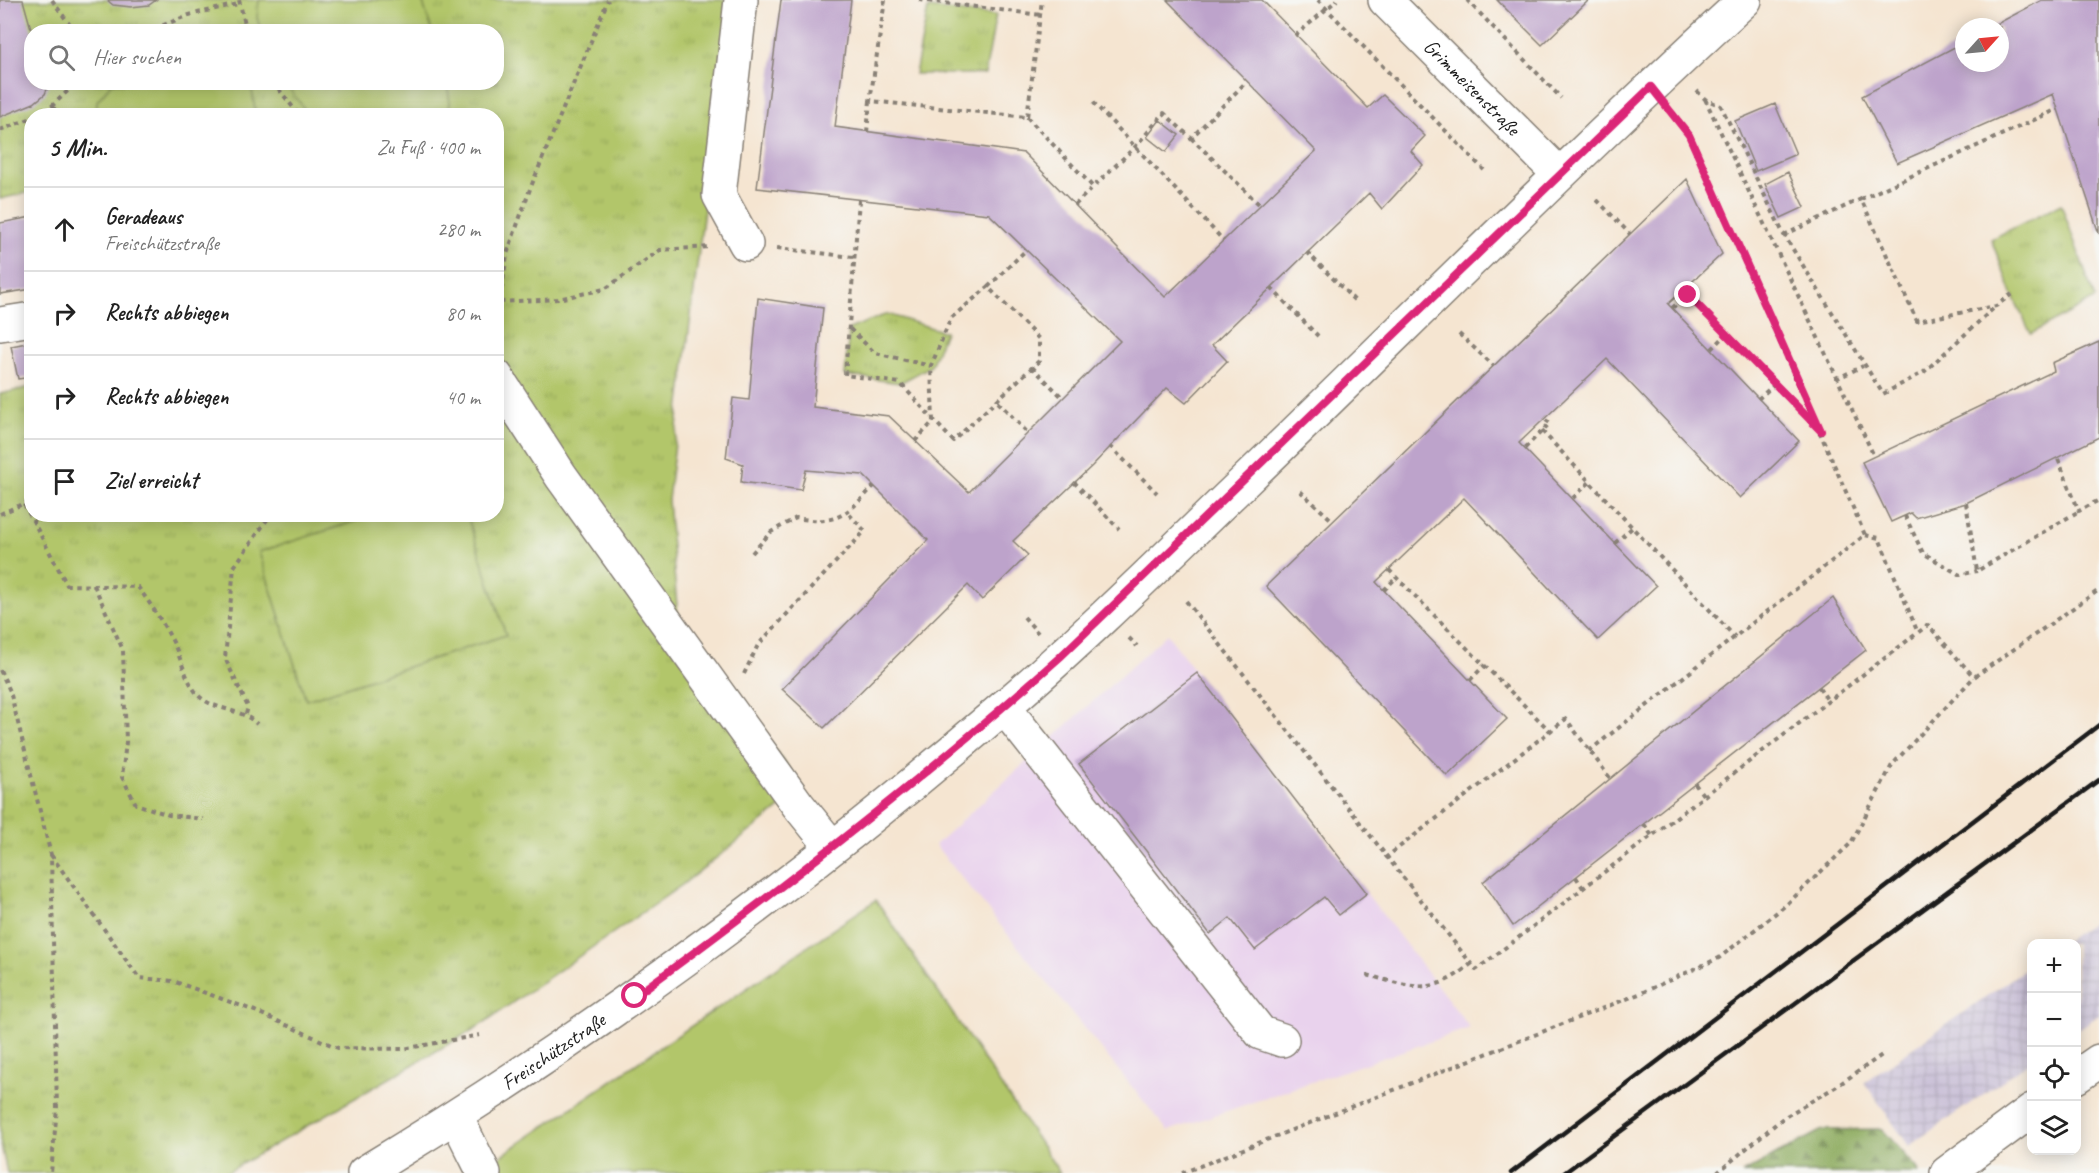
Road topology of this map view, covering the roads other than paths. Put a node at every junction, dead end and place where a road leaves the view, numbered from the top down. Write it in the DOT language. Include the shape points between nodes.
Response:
graph roads {
  1 [pos="741,0"];
  2 [pos="1385,0"];
  3 [pos="1745,0"];
  4 [pos="1559,174"];
  5 [pos="746,244"];
  6 [pos="24,320"];
  7 [pos="0,324"];
  8 [pos="504,388"];
  9 [pos="1004,707"];
  10 [pos="832,847"];
  11 [pos="1282,1040"];
  12 [pos="2099,1061"];
  13 [pos="2081,1074"];
  14 [pos="2027,1113"];
  15 [pos="456,1117"];
  16 [pos="364,1173"];
  17 [pos="484,1173"];
  18 [pos="1947,1173"];
  1 -- 5 [label="main road" via="719,195"];
  2 -- 4 [label="main road, Grimmeisenstraße"];
  3 -- 4 [label="main road, Freischützstraße"];
  4 -- 9 [label="main road, Freischützstraße" via="1107,614"];
  6 -- 7 [label="main road"];
  8 -- 10 [label="main road" via="561,476"];
  9 -- 10 [label="main road, Freischützstraße"];
  9 -- 11 [label="main road" via="1261,1033"];
  10 -- 15 [label="main road, Freischützstraße" via="635,996"];
  12 -- 13 [label="main road"];
  14 -- 18 [label="main road"];
  15 -- 16 [label="main road, Freischützstraße"];
  15 -- 17 [label="main road"];
}
